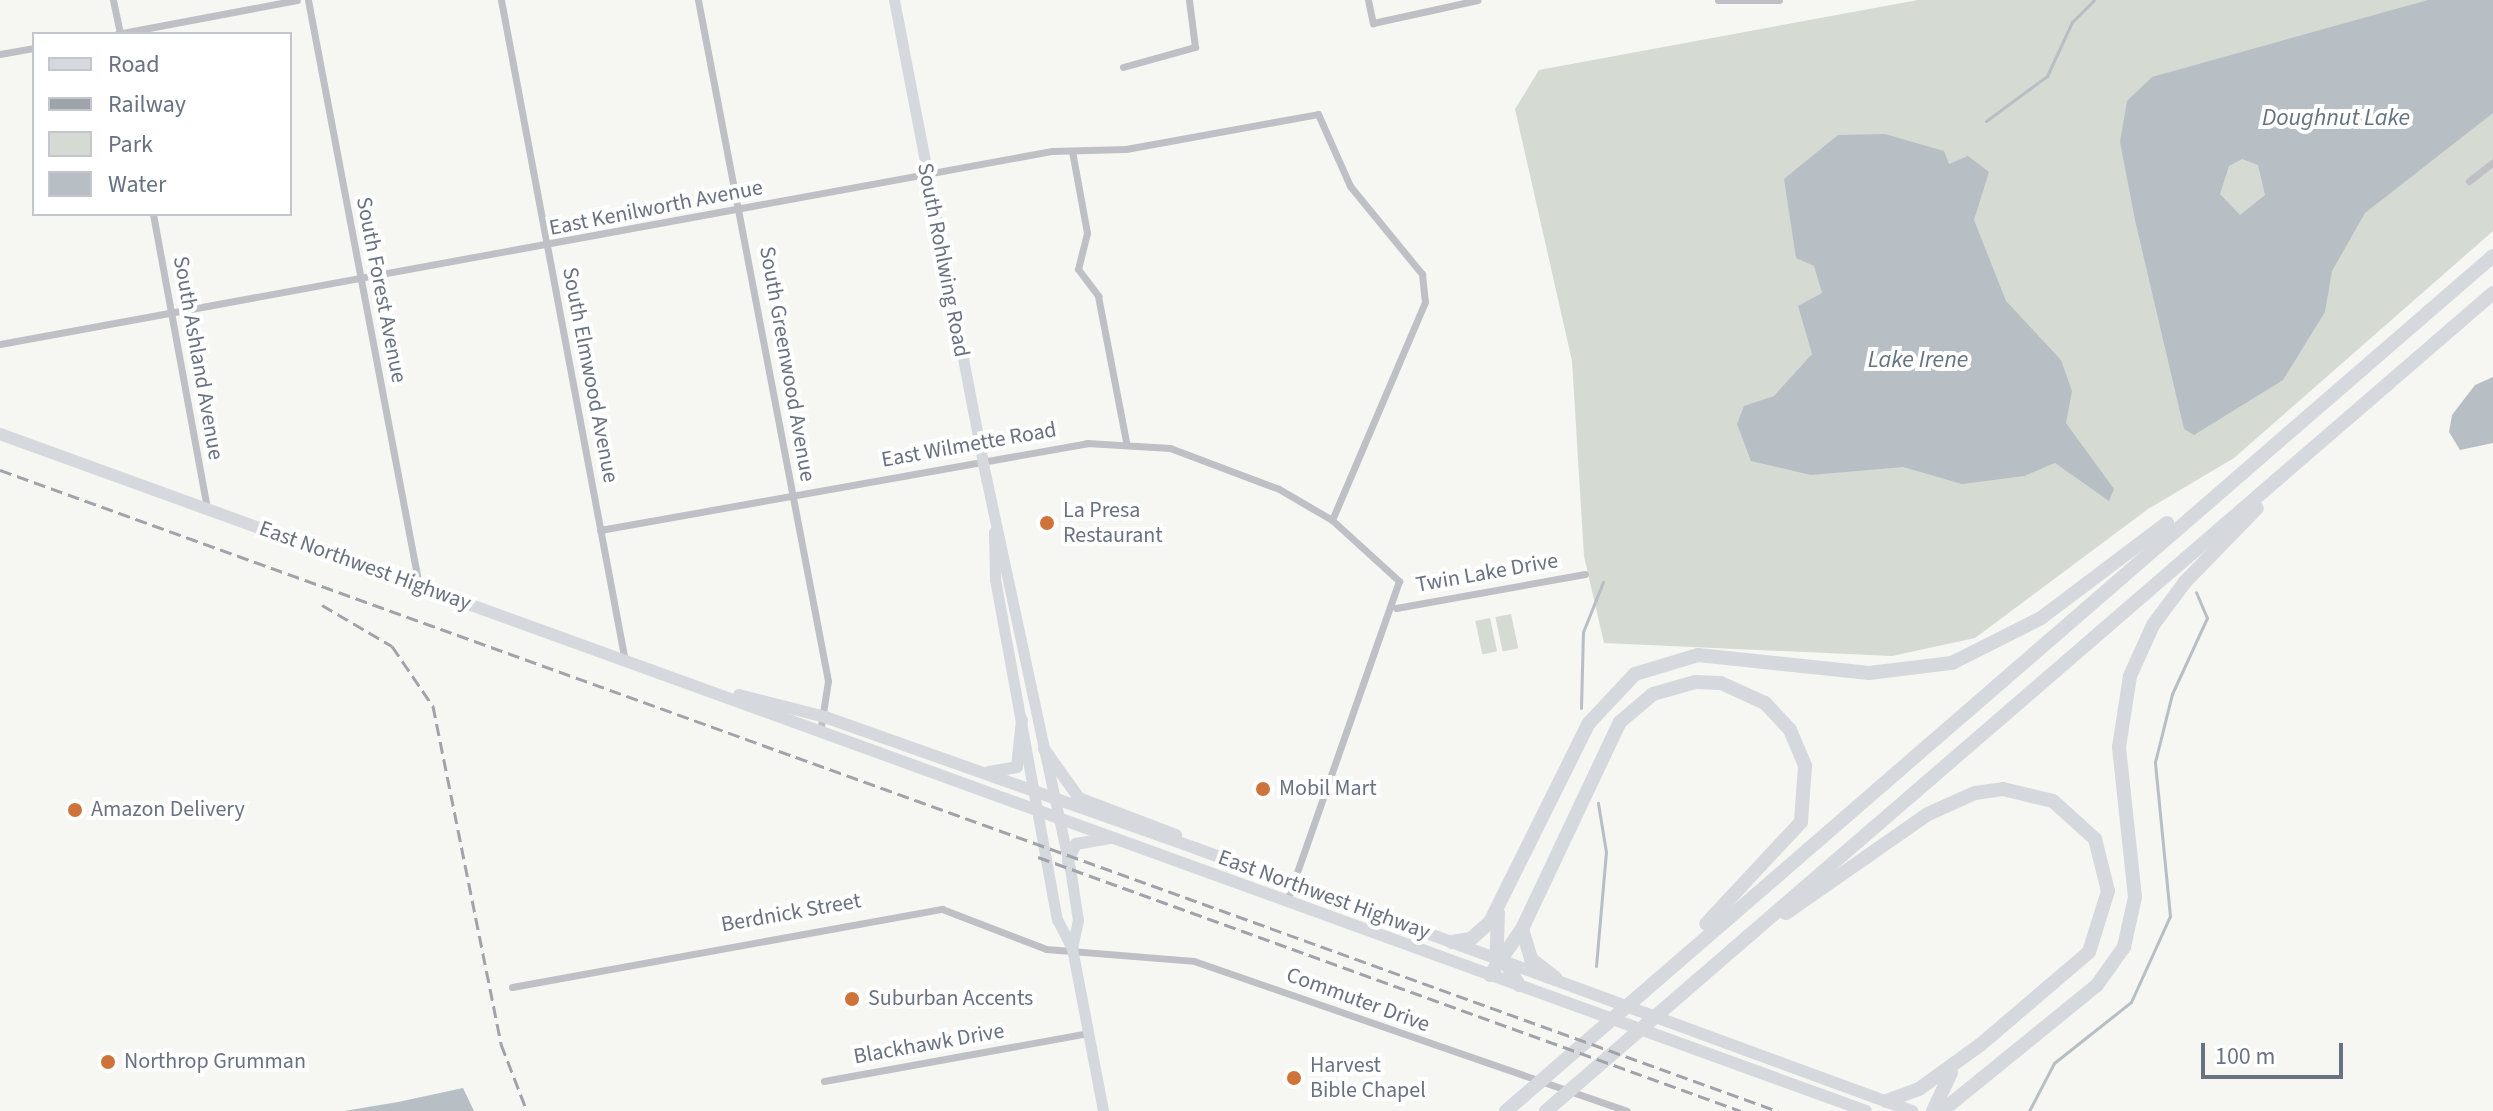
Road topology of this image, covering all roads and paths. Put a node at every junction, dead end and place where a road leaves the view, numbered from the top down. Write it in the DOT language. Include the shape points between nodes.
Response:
graph roads {
  1 [pos="113,0"];
  2 [pos="297,0"];
  3 [pos="308,0"];
  4 [pos="501,0"];
  5 [pos="698,0"];
  6 [pos="894,0"];
  7 [pos="1189,0"];
  8 [pos="1368,0"];
  9 [pos="1718,0"];
  10 [pos="1779,0"];
  11 [pos="1478,1"];
  12 [pos="1766,1"];
  13 [pos="119,32"];
  14 [pos="129,32"];
  15 [pos="32,48"];
  16 [pos="0,54"];
  17 [pos="1123,67"];
  18 [pos="1072,151"];
  19 [pos="2493,162"];
  20 [pos="927,175"];
  21 [pos="2469,181"];
  22 [pos="741,211"];
  23 [pos="153,216"];
  24 [pos="547,247"];
  25 [pos="2493,256"];
  26 [pos="361,280"];
  27 [pos="2493,293"];
  28 [pos="172,314"];
  29 [pos="0,344"];
  30 [pos="2352,415"];
  31 [pos="0,434"];
  32 [pos="1126,441"];
  33 [pos="2273,443"];
  34 [pos="982,459"];
  35 [pos="792,494"];
  36 [pos="207,508"];
  37 [pos="994,519"];
  38 [pos="1332,520"];
  39 [pos="600,530"];
  40 [pos="1585,574"];
  41 [pos="419,586"];
  42 [pos="1396,608"];
  43 [pos="625,661"];
  44 [pos="732,695"];
  45 [pos="825,717"];
  46 [pos="1022,720"];
  47 [pos="819,734"];
  48 [pos="1044,749"];
  49 [pos="975,771"];
  50 [pos="1037,797"];
  51 [pos="1055,810"];
  52 [pos="1039,811"];
  53 [pos="1129,842"];
  54 [pos="1195,848"];
  55 [pos="1068,861"];
  56 [pos="1293,885"];
  57 [pos="1287,901"];
  58 [pos="1500,905"];
  59 [pos="1522,929"];
  60 [pos="1452,942"];
  61 [pos="1072,948"];
  62 [pos="1684,952"];
  63 [pos="1720,959"];
  64 [pos="1502,961"];
  65 [pos="1490,975"];
  66 [pos="1555,978"];
  67 [pos="1519,985"];
  68 [pos="512,987"];
  69 [pos="1088,1033"];
  70 [pos="1980,1045"];
  71 [pos="824,1081"];
  72 [pos="1969,1091"];
  73 [pos="1886,1101"];
  74 [pos="1103,1111"];
  75 [pos="1506,1111"];
  76 [pos="1546,1111"];
  77 [pos="1627,1111"];
  78 [pos="1866,1111"];
  79 [pos="1912,1111"];
  80 [pos="1933,1111"];
  81 [pos="1942,1111"];
  82 [pos="1968,1111"];
  1 -- 13 [label="street"];
  2 -- 14 [label="street"];
  3 -- 26 [label="street, South Forest Avenue"];
  4 -- 24 [label="street, South Elmwood Avenue"];
  5 -- 22 [label="street, South Greenwood Avenue"];
  6 -- 20 [label="street, South Rohlwing Road"];
  7 -- 17 [label="street" via="1195,47"];
  8 -- 11 [label="street" via="1373,23"];
  9 -- 12 [label="street"];
  10 -- 12 [label="street"];
  15 -- 16 [label="street"];
  18 -- 20 [label="street, East Kenilworth Avenue"];
  18 -- 32 [label="street" via="1087,233 1078,269 1098,296"];
  18 -- 38 [label="street, East Kenilworth Avenue" via="1126,149 1318,114 1350,186 1422,274 1425,302"];
  19 -- 21 [label="street"];
  20 -- 22 [label="street, East Kenilworth Avenue"];
  20 -- 34 [label="street, South Rohlwing Road"];
  22 -- 24 [label="street, East Kenilworth Avenue"];
  22 -- 35 [label="street, South Greenwood Avenue"];
  23 -- 28 [label="street, South Ashland Avenue"];
  24 -- 26 [label="street, East Kenilworth Avenue"];
  24 -- 39 [label="street, South Elmwood Avenue"];
  25 -- 33 [label="highway"];
  26 -- 28 [label="street, East Kenilworth Avenue"];
  26 -- 41 [label="street, South Forest Avenue"];
  27 -- 30 [label="highway"];
  28 -- 29 [label="street, East Kenilworth Avenue"];
  28 -- 36 [label="street, South Ashland Avenue"];
  30 -- 63 [label="highway"];
  30 -- 72 [label="highway" via="2199,566 2153,625 2120,722 2135,897 2124,947 2097,985"];
  31 -- 36 [label="main road, East Northwest Highway"];
  32 -- 34 [label="street, East Wilmette Road"];
  32 -- 38 [label="street, East Wilmette Road" via="1249,475"];
  33 -- 58 [label="highway" via="2041,618 1978,653 1897,673 1698,655 1635,674 1589,723"];
  33 -- 62 [label="highway"];
  34 -- 35 [label="street, East Wilmette Road"];
  34 -- 37 [label="street, South Rohlwing Road"];
  35 -- 39 [label="street, East Wilmette Road"];
  35 -- 45 [label="street, South Greenwood Avenue" via="828,681"];
  36 -- 41 [label="main road, East Northwest Highway"];
  37 -- 46 [label="street, South Rohlwing Road" via="995,579"];
  37 -- 48 [label="street, South Rohlwing Road"];
  38 -- 42 [label="street, East Wilmette Road" via="1399,581"];
  39 -- 43 [label="street, South Elmwood Avenue"];
  40 -- 42 [label="street, Twin Lake Drive"];
  41 -- 43 [label="main road, East Northwest Highway"];
  42 -- 56 [label="street"];
  43 -- 44 [label="main road, East Northwest Highway"];
  44 -- 45 [label="main road, East Northwest Highway"];
  44 -- 47 [label="main road, East Northwest Highway"];
  45 -- 47 [label="street, South Greenwood Avenue"];
  45 -- 49 [label="main road, East Northwest Highway"];
  46 -- 49 [label="main road" via="1017,767 1004,774"];
  46 -- 50 [label="street, South Rohlwing Road"];
  47 -- 52 [label="main road, East Northwest Highway"];
  48 -- 51 [label="street, South Rohlwing Road"];
  48 -- 54 [label="main road" via="1079,798"];
  49 -- 50 [label="main road, East Northwest Highway"];
  50 -- 51 [label="main road, East Northwest Highway"];
  50 -- 52 [label="street, South Rohlwing Road"];
  51 -- 52 [label="main road, East Northwest Highway"];
  51 -- 53 [label="main road, East Northwest Highway"];
  51 -- 54 [label="main road, East Northwest Highway"];
  51 -- 55 [label="street, South Rohlwing Road"];
  52 -- 61 [label="street, South Rohlwing Road" via="1057,919"];
  53 -- 55 [label="main road" via="1089,839"];
  53 -- 57 [label="main road, East Northwest Highway"];
  54 -- 56 [label="main road, East Northwest Highway"];
  55 -- 61 [label="street, South Rohlwing Road" via="1078,920"];
  56 -- 57 [label="street"];
  56 -- 60 [label="main road, East Northwest Highway"];
  57 -- 65 [label="main road, East Northwest Highway"];
  58 -- 60 [label="highway" via="1479,935"];
  58 -- 64 [label="highway" via="1495,935"];
  59 -- 62 [label="highway" via="1620,722 1653,694 1721,683 1765,703 1790,730 1805,766 1805,807 1776,856"];
  59 -- 64 [label="highway"];
  59 -- 66 [label="highway" via="1531,959"];
  60 -- 64 [label="main road, East Northwest Highway"];
  61 -- 68 [label="street, Berdnick Street" via="1046,949 942,909 920,908"];
  61 -- 69 [label="street"];
  61 -- 77 [label="street, Commuter Drive" via="1194,961"];
  62 -- 75 [label="highway"];
  63 -- 70 [label="highway" via="1928,814 1975,793 2037,795 2095,839 2106,871 2104,921 2075,969"];
  63 -- 76 [label="highway"];
  64 -- 65 [label="highway"];
  64 -- 66 [label="main road, East Northwest Highway"];
  64 -- 67 [label="highway"];
  65 -- 67 [label="main road, East Northwest Highway"];
  66 -- 73 [label="main road, East Northwest Highway"];
  67 -- 78 [label="main road, East Northwest Highway"];
  69 -- 71 [label="street, Blackhawk Drive"];
  69 -- 74 [label="street"];
  70 -- 73 [label="highway" via="1919,1089"];
  70 -- 80 [label="highway" via="1941,1083"];
  72 -- 81 [label="highway"];
  72 -- 82 [label="highway"];
  73 -- 79 [label="main road, East Northwest Highway"];
}
